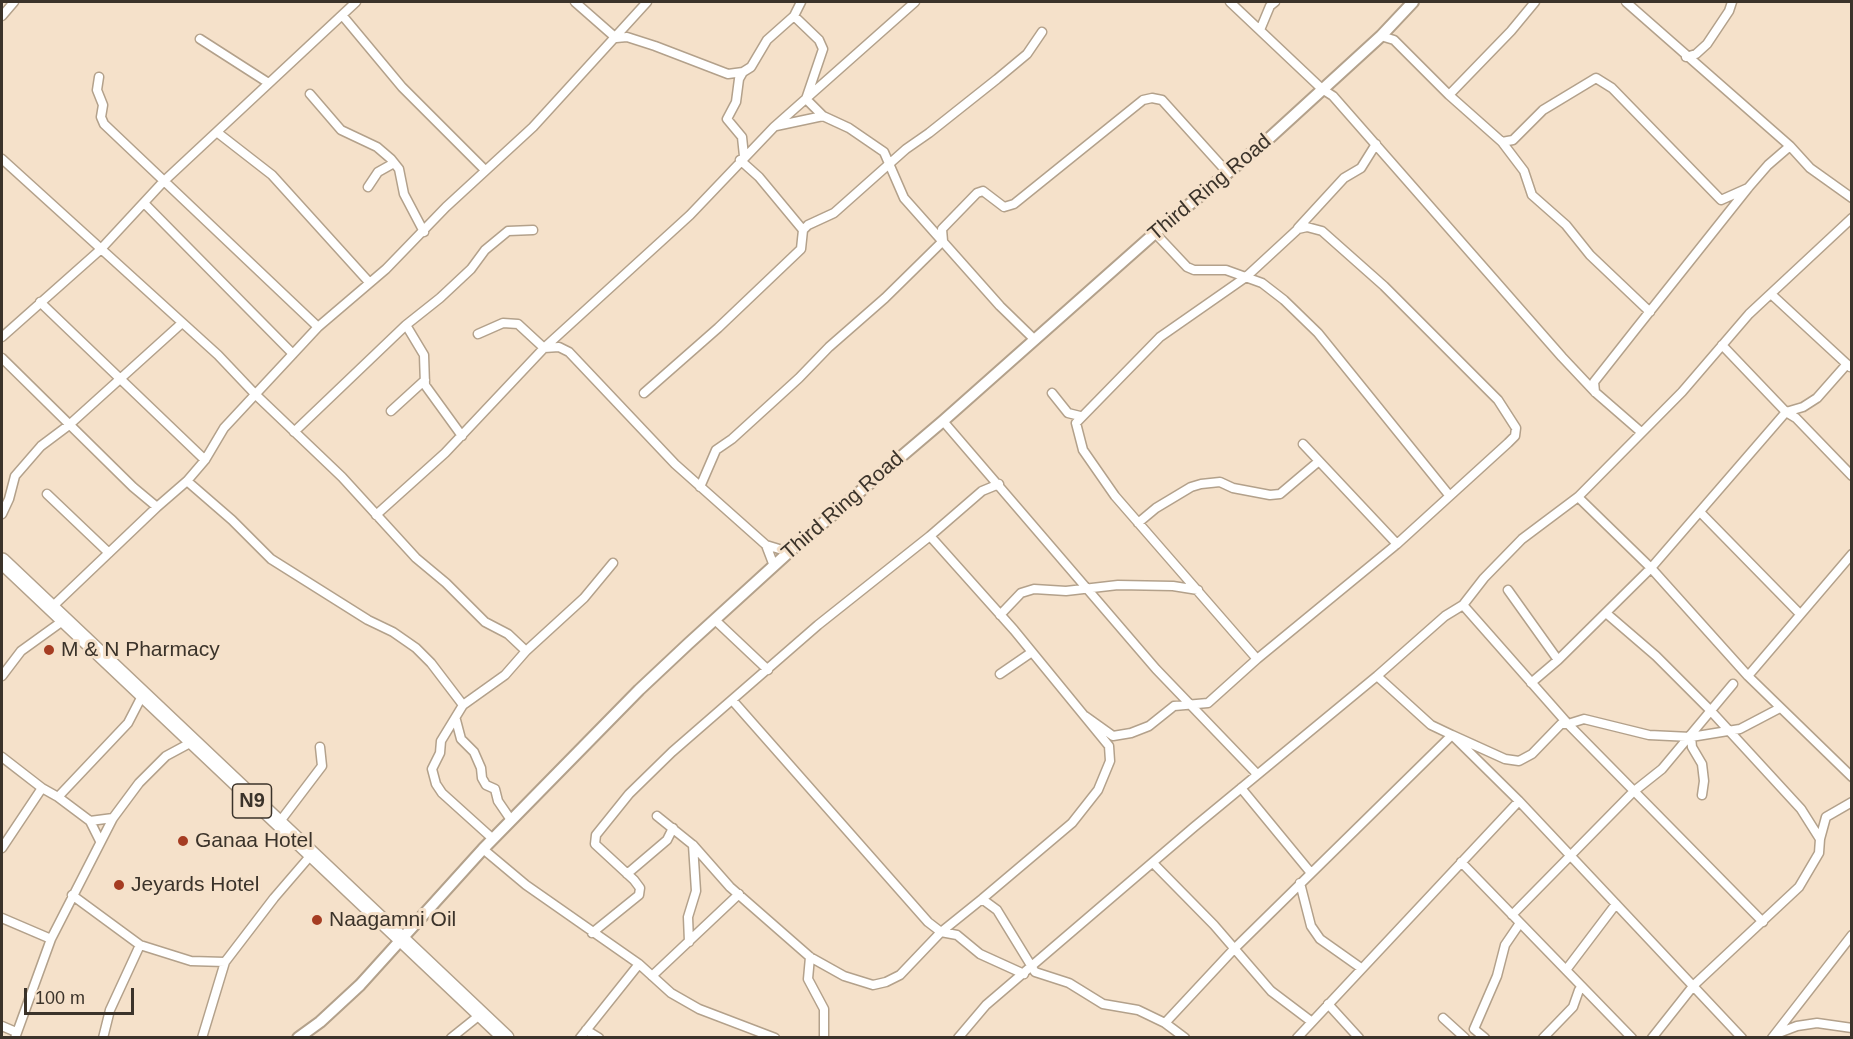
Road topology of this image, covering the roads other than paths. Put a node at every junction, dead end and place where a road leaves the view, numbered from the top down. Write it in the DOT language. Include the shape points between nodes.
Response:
graph roads {
  1 [pos="14,2"];
  2 [pos="356,2"];
  3 [pos="575,2"];
  4 [pos="647,2"];
  5 [pos="787,2"];
  6 [pos="915,2"];
  7 [pos="1230,2"];
  8 [pos="1275,2"];
  9 [pos="1413,2"];
  10 [pos="1534,2"];
  11 [pos="1626,2"];
  12 [pos="1732,2"];
  13 [pos="799,3"];
  14 [pos="342,15"];
  15 [pos="2,16"];
  16 [pos="794,16"];
  17 [pos="1260,30"];
  18 [pos="1042,32"];
  19 [pos="1381,36"];
  20 [pos="616,38"];
  21 [pos="200,39"];
  22 [pos="1686,57"];
  23 [pos="728,74"];
  24 [pos="741,75"];
  25 [pos="99,77"];
  26 [pos="267,82"];
  27 [pos="1322,89"];
  28 [pos="310,94"];
  29 [pos="737,95"];
  30 [pos="1449,95"];
  31 [pos="806,99"];
  32 [pos="823,116"];
  33 [pos="774,127"];
  34 [pos="218,133"];
  35 [pos="1502,142"];
  36 [pos="1376,144"];
  37 [pos="1790,146"];
  38 [pos="742,158"];
  39 [pos="2,159"];
  40 [pos="394,163"];
  41 [pos="889,163"];
  42 [pos="484,170"];
  43 [pos="1227,172"];
  44 [pos="164,182"];
  45 [pos="368,187"];
  46 [pos="1748,188"];
  47 [pos="1851,198"];
  48 [pos="144,203"];
  49 [pos="1851,218"];
  50 [pos="1298,229"];
  51 [pos="533,230"];
  52 [pos="803,230"];
  53 [pos="424,232"];
  54 [pos="1155,233"];
  55 [pos="943,241"];
  56 [pos="100,250"];
  57 [pos="1246,277"];
  58 [pos="368,282"];
  59 [pos="1771,294"];
  60 [pos="40,302"];
  61 [pos="1650,312"];
  62 [pos="182,323"];
  63 [pos="406,325"];
  64 [pos="318,327"];
  65 [pos="478,334"];
  66 [pos="2,337"];
  67 [pos="1035,340"];
  68 [pos="1722,345"];
  69 [pos="544,348"];
  70 [pos="293,354"];
  71 [pos="2,358"];
  72 [pos="1849,366"];
  73 [pos="119,377"];
  74 [pos="425,380"];
  75 [pos="1595,392"];
  76 [pos="644,393"];
  77 [pos="1052,393"];
  78 [pos="255,394"];
  79 [pos="391,411"];
  80 [pos="1786,412"];
  81 [pos="1080,416"];
  82 [pos="943,421"];
  83 [pos="69,424"];
  84 [pos="294,432"];
  85 [pos="1641,432"];
  86 [pos="462,436"];
  87 [pos="1303,444"];
  88 [pos="205,460"];
  89 [pos="1318,461"];
  90 [pos="988,473"];
  91 [pos="1851,476"];
  92 [pos="187,481"];
  93 [pos="999,484"];
  94 [pos="700,487"];
  95 [pos="982,491"];
  96 [pos="47,494"];
  97 [pos="1449,495"];
  98 [pos="1578,497"];
  99 [pos="157,507"];
  100 [pos="1701,513"];
  101 [pos="2,514"];
  102 [pos="376,515"];
  103 [pos="1138,523"];
  104 [pos="930,536"];
  105 [pos="1397,544"];
  106 [pos="766,545"];
  107 [pos="789,552"];
  108 [pos="109,553"];
  109 [pos="1851,554"];
  110 [pos="2,561"];
  111 [pos="613,563"];
  112 [pos="774,566"];
  113 [pos="1652,568"];
  114 [pos="1182,572"];
  115 [pos="1173,586"];
  116 [pos="1088,588"];
  117 [pos="1508,590"];
  118 [pos="1199,591"];
  119 [pos="1463,605"];
  120 [pos="51,608"];
  121 [pos="1605,613"];
  122 [pos="1800,614"];
  123 [pos="1000,615"];
  124 [pos="64,620"];
  125 [pos="716,620"];
  126 [pos="526,651"];
  127 [pos="1032,652"];
  128 [pos="1257,659"];
  129 [pos="1558,660"];
  130 [pos="768,670"];
  131 [pos="1000,674"];
  132 [pos="2,676"];
  133 [pos="1377,676"];
  134 [pos="1748,676"];
  135 [pos="1531,683"];
  136 [pos="1733,684"];
  137 [pos="143,694"];
  138 [pos="733,701"];
  139 [pos="1209,703"];
  140 [pos="463,705"];
  141 [pos="1191,705"];
  142 [pos="1780,708"];
  143 [pos="1710,711"];
  144 [pos="1085,716"];
  145 [pos="456,720"];
  146 [pos="1207,722"];
  147 [pos="1568,724"];
  148 [pos="1727,730"];
  149 [pos="1452,735"];
  150 [pos="1691,737"];
  151 [pos="192,742"];
  152 [pos="321,747"];
  153 [pos="2,757"];
  154 [pos="1257,774"];
  155 [pos="1851,777"];
  156 [pos="42,788"];
  157 [pos="1241,788"];
  158 [pos="1633,792"];
  159 [pos="1702,795"];
  160 [pos="58,797"];
  161 [pos="1519,801"];
  162 [pos="1851,802"];
  163 [pos="657,816"];
  164 [pos="1827,817"];
  165 [pos="113,818"];
  166 [pos="511,820"];
  167 [pos="90,821"];
  168 [pos="1808,821"];
  169 [pos="278,824"];
  170 [pos="673,828"];
  171 [pos="493,839"];
  172 [pos="1820,839"];
  173 [pos="100,841"];
  174 [pos="693,845"];
  175 [pos="2,848"];
  176 [pos="483,849"];
  177 [pos="311,855"];
  178 [pos="1570,855"];
  179 [pos="1461,862"];
  180 [pos="1153,863"];
  181 [pos="1311,873"];
  182 [pos="627,874"];
  183 [pos="1300,883"];
  184 [pos="739,894"];
  185 [pos="72,895"];
  186 [pos="982,899"];
  187 [pos="1616,904"];
  188 [pos="1512,915"];
  189 [pos="2,918"];
  190 [pos="1762,922"];
  191 [pos="1520,923"];
  192 [pos="941,932"];
  193 [pos="592,933"];
  194 [pos="1851,935"];
  195 [pos="51,939"];
  196 [pos="401,939"];
  197 [pos="689,942"];
  198 [pos="140,945"];
  199 [pos="1234,949"];
  200 [pos="810,957"];
  201 [pos="225,962"];
  202 [pos="639,964"];
  203 [pos="1361,968"];
  204 [pos="1566,970"];
  205 [pos="1027,971"];
  206 [pos="652,976"];
  207 [pos="1694,985"];
  208 [pos="1579,990"];
  209 [pos="1328,1004"];
  210 [pos="481,1014"];
  211 [pos="1443,1018"];
  212 [pos="1312,1022"];
  213 [pos="1165,1023"];
  214 [pos="2,1026"];
  215 [pos="1851,1028"];
  216 [pos="583,1034"];
  217 [pos="16,1035"];
  218 [pos="1773,1036"];
  219 [pos="103,1038"];
  220 [pos="202,1038"];
  221 [pos="298,1038"];
  222 [pos="451,1038"];
  223 [pos="506,1038"];
  224 [pos="599,1038"];
  225 [pos="775,1038"];
  226 [pos="824,1038"];
  227 [pos="958,1038"];
  228 [pos="1185,1038"];
  229 [pos="1297,1038"];
  230 [pos="1359,1038"];
  231 [pos="1465,1038"];
  232 [pos="1485,1038"];
  233 [pos="1543,1038"];
  234 [pos="1632,1038"];
  235 [pos="1652,1038"];
  236 [pos="1742,1038"];
  1 -- 15 [label="street"];
  2 -- 14 [label="street"];
  3 -- 20 [label="street"];
  4 -- 20 [label="street"];
  5 -- 13 [label="street"];
  6 -- 31 [label="street"];
  7 -- 17 [label="street"];
  8 -- 17 [label="street"];
  9 -- 19 [label="street, Third Ring Road"];
  10 -- 30 [label="street"];
  11 -- 22 [label="street"];
  12 -- 22 [label="street" via="1707,44"];
  13 -- 16 [label="street"];
  14 -- 26 [label="street"];
  14 -- 42 [label="street" via="402,87"];
  16 -- 24 [label="street" via="767,40 751,67"];
  16 -- 31 [label="street" via="823,49"];
  17 -- 27 [label="street"];
  18 -- 41 [label="street" via="1020,60"];
  19 -- 27 [label="street, Third Ring Road"];
  19 -- 30 [label="street" via="1394,40"];
  20 -- 23 [label="street" via="627,37 655,46"];
  20 -- 42 [label="street" via="533,127"];
  21 -- 26 [label="street"];
  22 -- 37 [label="street"];
  23 -- 24 [label="street"];
  23 -- 29 [label="street"];
  24 -- 29 [label="street"];
  25 -- 44 [label="street" via="97,90 104,105 104,124"];
  26 -- 34 [label="street"];
  27 -- 36 [label="street"];
  27 -- 43 [label="street, Third Ring Road"];
  28 -- 40 [label="street" via="341,130 382,150"];
  29 -- 38 [label="street" via="727,119 742,137"];
  30 -- 35 [label="street"];
  31 -- 32 [label="street"];
  31 -- 33 [label="street"];
  32 -- 33 [label="street"];
  32 -- 41 [label="street" via="876,144"];
  33 -- 38 [label="street"];
  34 -- 44 [label="street"];
  34 -- 58 [label="street" via="272,176"];
  35 -- 46 [label="street" via="1513,140 1544,110 1596,78 1612,88 1721,200"];
  35 -- 61 [label="street" via="1524,171 1532,195"];
  36 -- 50 [label="street" via="1360,168 1344,178"];
  36 -- 75 [label="street"];
  37 -- 46 [label="street"];
  37 -- 47 [label="street" via="1810,168"];
  38 -- 52 [label="street"];
  38 -- 69 [label="street" via="690,215"];
  39 -- 56 [label="street"];
  40 -- 45 [label="street" via="378,172"];
  40 -- 53 [label="street" via="404,194"];
  41 -- 52 [label="street" via="834,213"];
  41 -- 55 [label="street" via="904,198"];
  42 -- 53 [label="street"];
  43 -- 54 [label="street, Third Ring Road"];
  43 -- 55 [label="street" via="1162,100 1143,100 1014,204 1004,207 983,191 977,193 942,229"];
  44 -- 48 [label="street"];
  44 -- 64 [label="street"];
  46 -- 61 [label="street"];
  48 -- 56 [label="street"];
  48 -- 70 [label="street"];
  49 -- 59 [label="street"];
  50 -- 57 [label="street"];
  50 -- 97 [label="street" via="1322,231 1353,258 1498,400 1516,428 1508,443"];
  51 -- 63 [label="street" via="508,231 440,298"];
  52 -- 76 [label="street" via="801,249"];
  53 -- 58 [label="street"];
  54 -- 57 [label="street" via="1187,267 1226,270"];
  54 -- 67 [label="street, Third Ring Road"];
  55 -- 67 [label="street"];
  55 -- 94 [label="street" via="799,378 716,450"];
  56 -- 60 [label="street"];
  56 -- 62 [label="street"];
  57 -- 81 [label="street" via="1160,337"];
  57 -- 97 [label="street" via="1262,283 1284,300 1318,333"];
  58 -- 64 [label="street"];
  59 -- 68 [label="street"];
  59 -- 72 [label="street"];
  60 -- 66 [label="street"];
  60 -- 73 [label="street"];
  61 -- 75 [label="street" via="1594,382"];
  62 -- 73 [label="street"];
  62 -- 78 [label="street"];
  63 -- 74 [label="street" via="424,355"];
  63 -- 84 [label="street"];
  64 -- 70 [label="street"];
  65 -- 69 [label="street" via="503,323 518,324"];
  67 -- 82 [label="street, Third Ring Road"];
  68 -- 80 [label="street"];
  68 -- 85 [label="street"];
  69 -- 86 [label="street"];
  69 -- 94 [label="street" via="559,346 569,351"];
  70 -- 78 [label="street"];
  71 -- 83 [label="street"];
  72 -- 80 [label="street" via="1817,398"];
  73 -- 83 [label="street"];
  73 -- 88 [label="street"];
  74 -- 79 [label="street"];
  74 -- 86 [label="street"];
  75 -- 85 [label="street"];
  77 -- 81 [label="street" via="1068,413"];
  78 -- 84 [label="street"];
  78 -- 88 [label="street" via="224,428"];
  80 -- 91 [label="street"];
  80 -- 100 [label="street"];
  81 -- 103 [label="street" via="1076,423 1083,450"];
  82 -- 90 [label="street"];
  82 -- 107 [label="street, Third Ring Road"];
  83 -- 99 [label="street"];
  83 -- 101 [label="street" via="41,446 15,476"];
  84 -- 102 [label="street"];
  85 -- 98 [label="street"];
  86 -- 102 [label="street"];
  87 -- 89 [label="street"];
  88 -- 92 [label="street"];
  89 -- 103 [label="street" via="1280,494 1233,488 1220,482 1201,484 1156,508"];
  89 -- 105 [label="street"];
  90 -- 93 [label="street"];
  90 -- 95 [label="street"];
  92 -- 99 [label="street"];
  92 -- 140 [label="street" via="271,559 416,648"];
  93 -- 95 [label="street"];
  93 -- 116 [label="street"];
  94 -- 106 [label="street"];
  95 -- 104 [label="street"];
  96 -- 108 [label="street"];
  97 -- 105 [label="street"];
  98 -- 113 [label="street"];
  98 -- 119 [label="street" via="1522,539"];
  99 -- 108 [label="street"];
  100 -- 113 [label="street"];
  100 -- 122 [label="street"];
  102 -- 126 [label="street" via="485,622 508,634"];
  103 -- 114 [label="street"];
  104 -- 123 [label="street"];
  104 -- 130 [label="street"];
  105 -- 128 [label="street"];
  106 -- 107 [label="street"];
  106 -- 112 [label="street"];
  107 -- 112 [label="street, Third Ring Road"];
  108 -- 120 [label="street"];
  109 -- 122 [label="street"];
  110 -- 120 [label="highway, N9"];
  111 -- 126 [label="street" via="584,598"];
  112 -- 125 [label="street, Third Ring Road"];
  113 -- 121 [label="street"];
  113 -- 134 [label="street"];
  114 -- 115 [label="street"];
  114 -- 118 [label="street"];
  115 -- 116 [label="street"];
  115 -- 118 [label="street"];
  116 -- 123 [label="street" via="1034,589 1022,593"];
  116 -- 141 [label="street"];
  117 -- 129 [label="street"];
  118 -- 128 [label="street"];
  119 -- 133 [label="street"];
  119 -- 135 [label="street"];
  120 -- 124 [label="highway, N9"];
  121 -- 129 [label="street"];
  121 -- 143 [label="street" via="1656,656"];
  122 -- 134 [label="street"];
  123 -- 127 [label="street"];
  124 -- 132 [label="street" via="21,651"];
  124 -- 137 [label="highway, N9"];
  125 -- 130 [label="street"];
  125 -- 166 [label="street, Third Ring Road" via="639,690"];
  126 -- 140 [label="street" via="505,675"];
  127 -- 131 [label="street"];
  127 -- 144 [label="street"];
  128 -- 139 [label="street"];
  129 -- 135 [label="street"];
  130 -- 138 [label="street"];
  133 -- 149 [label="street" via="1431,725"];
  133 -- 154 [label="street"];
  134 -- 142 [label="street"];
  135 -- 147 [label="street"];
  136 -- 143 [label="street"];
  137 -- 151 [label="highway, N9"];
  137 -- 160 [label="street" via="128,723"];
  138 -- 182 [label="street" via="656,768 596,835 595,844"];
  138 -- 192 [label="street"];
  139 -- 141 [label="street"];
  139 -- 146 [label="street"];
  140 -- 145 [label="street"];
  141 -- 144 [label="street" via="1174,706 1149,726 1113,736"];
  141 -- 146 [label="street"];
  142 -- 148 [label="street" via="1740,729"];
  142 -- 155 [label="street"];
  143 -- 148 [label="street"];
  143 -- 150 [label="street"];
  144 -- 186 [label="street" via="1109,746 1110,761 1098,790 1072,823"];
  145 -- 166 [label="street" via="461,739 474,752 482,778 495,789"];
  145 -- 171 [label="street" via="441,741 432,769 436,784"];
  146 -- 154 [label="street"];
  147 -- 149 [label="street" via="1561,723 1532,754 1519,761 1505,759"];
  147 -- 150 [label="street" via="1584,718 1648,735"];
  147 -- 158 [label="street"];
  148 -- 150 [label="street"];
  148 -- 168 [label="street"];
  149 -- 161 [label="street"];
  149 -- 181 [label="street"];
  150 -- 158 [label="street" via="1662,769"];
  150 -- 159 [label="street" via="1702,764"];
  151 -- 165 [label="street" via="166,756"];
  151 -- 169 [label="highway, N9"];
  152 -- 169 [label="street" via="322,766"];
  153 -- 156 [label="street"];
  154 -- 157 [label="street"];
  156 -- 160 [label="street"];
  156 -- 175 [label="street"];
  157 -- 180 [label="street"];
  157 -- 181 [label="street"];
  158 -- 178 [label="street"];
  158 -- 190 [label="street"];
  160 -- 167 [label="street"];
  161 -- 178 [label="street"];
  161 -- 179 [label="street"];
  162 -- 164 [label="street"];
  163 -- 170 [label="street"];
  164 -- 168 [label="street"];
  164 -- 172 [label="street"];
  165 -- 167 [label="street"];
  165 -- 173 [label="street"];
  166 -- 171 [label="street, Third Ring Road"];
  167 -- 173 [label="street"];
  168 -- 172 [label="street"];
  169 -- 177 [label="highway, N9"];
  170 -- 174 [label="street"];
  170 -- 182 [label="street" via="667,840"];
  171 -- 176 [label="street, Third Ring Road"];
  172 -- 190 [label="street" via="1819,853 1799,887"];
  173 -- 185 [label="street"];
  174 -- 184 [label="street"];
  174 -- 197 [label="street" via="696,891 688,917"];
  176 -- 193 [label="street"];
  176 -- 196 [label="street, Third Ring Road"];
  177 -- 196 [label="highway, N9"];
  177 -- 201 [label="street"];
  178 -- 187 [label="street"];
  178 -- 188 [label="street"];
  179 -- 188 [label="street"];
  179 -- 203 [label="street"];
  180 -- 199 [label="street"];
  180 -- 205 [label="street"];
  181 -- 183 [label="street"];
  182 -- 193 [label="street" via="640,888 639,895"];
  183 -- 199 [label="street"];
  183 -- 203 [label="street" via="1311,926 1320,939"];
  184 -- 197 [label="street"];
  184 -- 200 [label="street"];
  185 -- 195 [label="street"];
  185 -- 198 [label="street"];
  186 -- 192 [label="street"];
  186 -- 205 [label="street" via="997,910"];
  187 -- 204 [label="street"];
  187 -- 207 [label="street"];
  188 -- 191 [label="street"];
  189 -- 195 [label="street"];
  190 -- 207 [label="street"];
  191 -- 204 [label="street"];
  191 -- 232 [label="street" via="1505,945 1497,976 1474,1029"];
  192 -- 200 [label="street" via="900,975 873,985 844,976"];
  192 -- 205 [label="street" via="957,935 980,954"];
  193 -- 202 [label="street"];
  194 -- 218 [label="street"];
  195 -- 217 [label="street"];
  196 -- 210 [label="highway, N9"];
  196 -- 221 [label="street, Third Ring Road" via="360,985"];
  197 -- 206 [label="street"];
  198 -- 201 [label="street" via="191,961"];
  198 -- 219 [label="street" via="110,1010"];
  199 -- 212 [label="street" via="1271,991"];
  199 -- 213 [label="street"];
  200 -- 226 [label="street" via="808,979 824,1008"];
  201 -- 220 [label="street"];
  202 -- 206 [label="street"];
  202 -- 216 [label="street"];
  203 -- 209 [label="street"];
  204 -- 234 [label="street"];
  205 -- 213 [label="street" via="1069,982 1103,1004 1138,1010"];
  205 -- 227 [label="street" via="986,1005"];
  206 -- 225 [label="street" via="693,1006"];
  207 -- 235 [label="street"];
  207 -- 236 [label="street"];
  208 -- 233 [label="street" via="1573,1007"];
  209 -- 212 [label="street"];
  209 -- 230 [label="street"];
  210 -- 222 [label="street"];
  210 -- 223 [label="highway, N9"];
  211 -- 231 [label="street"];
  212 -- 229 [label="street"];
  213 -- 228 [label="street"];
  214 -- 217 [label="street"];
  215 -- 218 [label="street" via="1816,1023"];
  216 -- 224 [label="street"];
}
